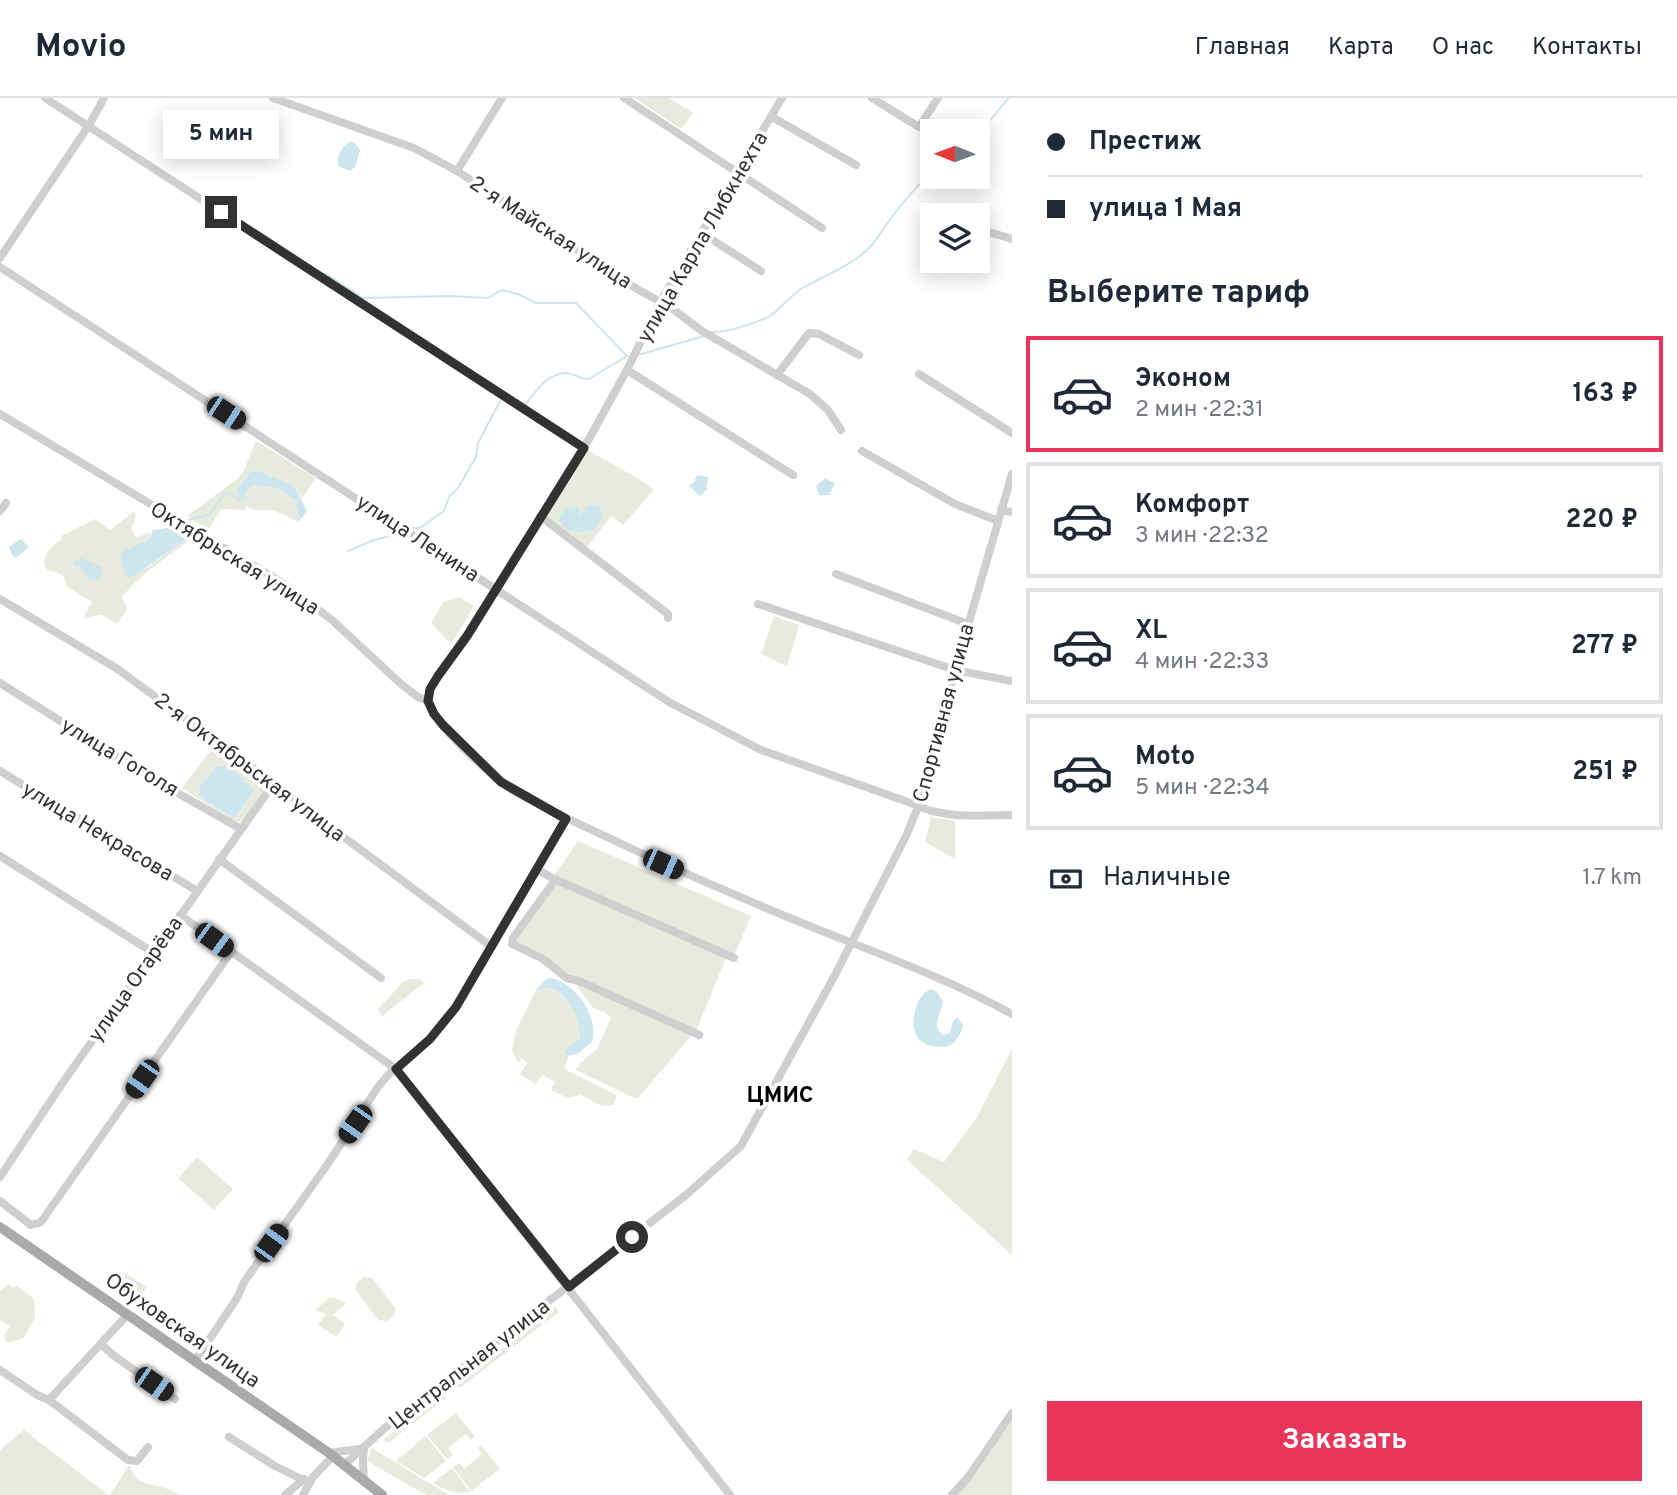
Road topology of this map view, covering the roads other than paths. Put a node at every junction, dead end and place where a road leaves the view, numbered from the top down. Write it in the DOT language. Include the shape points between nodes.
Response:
graph roads {
  1 [pos="45,98"];
  2 [pos="104,98"];
  3 [pos="273,98"];
  4 [pos="502,98"];
  5 [pos="624,98"];
  6 [pos="782,98"];
  7 [pos="872,98"];
  8 [pos="939,98"];
  9 [pos="772,117"];
  10 [pos="89,125"];
  11 [pos="856,166"];
  12 [pos="457,171"];
  13 [pos="738,174"];
  14 [pos="822,228"];
  15 [pos="702,233"];
  16 [pos="990,233"];
  17 [pos="1012,239"];
  18 [pos="0,258"];
  19 [pos="0,267"];
  20 [pos="761,271"];
  21 [pos="660,302"];
  22 [pos="859,355"];
  23 [pos="627,370"];
  24 [pos="919,374"];
  25 [pos="777,375"];
  26 [pos="0,414"];
  27 [pos="841,429"];
  28 [pos="1012,433"];
  29 [pos="584,448"];
  30 [pos="862,452"];
  31 [pos="1012,474"];
  32 [pos="793,475"];
  33 [pos="6,503"];
  34 [pos="1001,510"];
  35 [pos="0,511"];
  36 [pos="1012,513"];
  37 [pos="540,516"];
  38 [pos="998,521"];
  39 [pos="836,574"];
  40 [pos="496,588"];
  41 [pos="0,599"];
  42 [pos="758,604"];
  43 [pos="668,618"];
  44 [pos="968,624"];
  45 [pos="955,670"];
  46 [pos="1012,681"];
  47 [pos="0,683"];
  48 [pos="428,701"];
  49 [pos="0,771"];
  50 [pos="274,783"];
  51 [pos="918,807"];
  52 [pos="1012,816"];
  53 [pos="566,819"];
  54 [pos="241,829"];
  55 [pos="0,856"];
  56 [pos="219,859"];
  57 [pos="537,869"];
  58 [pos="555,880"];
  59 [pos="197,891"];
  60 [pos="180,915"];
  61 [pos="851,942"];
  62 [pos="492,947"];
  63 [pos="231,952"];
  64 [pos="154,953"];
  65 [pos="733,958"];
  66 [pos="382,978"];
  67 [pos="1012,1014"];
  68 [pos="699,1035"];
  69 [pos="396,1069"];
  70 [pos="0,1177"];
  71 [pos="0,1201"];
  72 [pos="0,1227"];
  73 [pos="569,1287"];
  74 [pos="128,1314"];
  75 [pos="101,1344"];
  76 [pos="195,1361"];
  77 [pos="0,1370"];
  78 [pos="175,1399"];
  79 [pos="49,1400"];
  80 [pos="1012,1413"];
  81 [pos="229,1437"];
  82 [pos="148,1447"];
  83 [pos="364,1447"];
  84 [pos="331,1455"];
  85 [pos="345,1464"];
  86 [pos="313,1478"];
  87 [pos="364,1479"];
  88 [pos="303,1480"];
  89 [pos="285,1495"];
  90 [pos="303,1495"];
  91 [pos="382,1495"];
  92 [pos="730,1495"];
  93 [pos="952,1495"];
  1 -- 10 [label="street"];
  2 -- 10 [label="street"];
  3 -- 12 [label="street, 2-я Майская улица" via="414,148"];
  4 -- 12 [label="street"];
  5 -- 13 [label="street"];
  6 -- 9 [label="street, улица Карла Либкнехта"];
  7 -- 8 [label="street" via="919,127"];
  9 -- 11 [label="street"];
  9 -- 13 [label="street, улица Карла Либкнехта"];
  10 -- 18 [label="street"];
  10 -- 29 [label="street"];
  12 -- 21 [label="street, 2-я Майская улица"];
  13 -- 14 [label="street"];
  13 -- 15 [label="street, улица Карла Либкнехта"];
  15 -- 20 [label="street"];
  15 -- 21 [label="street, улица Карла Либкнехта"];
  16 -- 17 [label="street"];
  19 -- 40 [label="street, улица Ленина"];
  21 -- 23 [label="street, улица Карла Либкнехта"];
  21 -- 25 [label="street, 2-я Майская улица"];
  22 -- 25 [label="street" via="809,333"];
  23 -- 29 [label="street, улица Карла Либкнехта"];
  23 -- 32 [label="street"];
  24 -- 28 [label="street"];
  25 -- 27 [label="street, 2-я Майская улица" via="820,402"];
  26 -- 48 [label="street, Октябрьская улица" via="281,582 332,620 401,684"];
  29 -- 37 [label="street, улица Карла Либкнехта"];
  30 -- 38 [label="street" via="967,510"];
  31 -- 34 [label="street, Спортивная улица"];
  33 -- 35 [label="street"];
  34 -- 36 [label="street"];
  34 -- 38 [label="street, Спортивная улица"];
  37 -- 40 [label="street, улица Карла Либкнехта"];
  37 -- 43 [label="street"];
  38 -- 44 [label="street, Спортивная улица"];
  39 -- 44 [label="street"];
  40 -- 48 [label="street, улица Карла Либкнехта" via="434,683"];
  40 -- 51 [label="street, улица Ленина" via="644,687 732,736"];
  41 -- 50 [label="street, 2-я Октябрьская улица" via="116,668"];
  42 -- 45 [label="street"];
  44 -- 45 [label="street, Спортивная улица"];
  45 -- 46 [label="street"];
  45 -- 51 [label="street, Спортивная улица"];
  47 -- 54 [label="street, улица Гоголя"];
  48 -- 53 [label="street, Октябрьская улица" via="443,725 501,782"];
  49 -- 59 [label="street, улица Некрасова"];
  50 -- 54 [label="street, улица Огарёва"];
  50 -- 62 [label="street, 2-я Октябрьская улица"];
  51 -- 52 [label="street, улица Ленина" via="959,816"];
  51 -- 61 [label="street, Спортивная улица"];
  53 -- 57 [label="street"];
  53 -- 61 [label="street, Октябрьская улица"];
  54 -- 56 [label="street, улица Огарёва"];
  55 -- 64 [label="street"];
  56 -- 59 [label="street, улица Огарёва"];
  56 -- 66 [label="street"];
  57 -- 58 [label="street"];
  57 -- 62 [label="street"];
  58 -- 65 [label="street"];
  58 -- 68 [label="street" via="512,944 543,959 567,978"];
  59 -- 60 [label="street, улица Огарёва"];
  60 -- 63 [label="street"];
  60 -- 64 [label="street, улица Огарёва"];
  61 -- 67 [label="street, Октябрьская улица" via="957,985"];
  61 -- 73 [label="street, Центральная улица" via="741,1146"];
  62 -- 69 [label="street" via="449,1018"];
  63 -- 69 [label="street"];
  63 -- 71 [label="street" via="41,1222 31,1224"];
  64 -- 70 [label="street, улица Огарёва"];
  69 -- 73 [label="street"];
  69 -- 76 [label="street" via="378,1087"];
  72 -- 74 [label="main road, Обуховская улица"];
  73 -- 83 [label="street, Центральная улица"];
  73 -- 92 [label="street"];
  74 -- 75 [label="street"];
  74 -- 76 [label="main road, Обуховская улица"];
  75 -- 78 [label="street"];
  75 -- 79 [label="street"];
  76 -- 84 [label="main road, Обуховская улица"];
  77 -- 79 [label="street"];
  79 -- 82 [label="street" via="128,1460 137,1461"];
  80 -- 93 [label="street"];
  81 -- 88 [label="street"];
  83 -- 84 [label="street"];
  83 -- 85 [label="street, Центральная улица"];
  83 -- 87 [label="street"];
  84 -- 85 [label="main road, Обуховская улица"];
  84 -- 86 [label="street"];
  85 -- 87 [label="main road, Обуховская улица"];
  86 -- 88 [label="street"];
  86 -- 90 [label="street"];
  87 -- 91 [label="main road, Обуховская улица"];
  88 -- 89 [label="street"];
}
